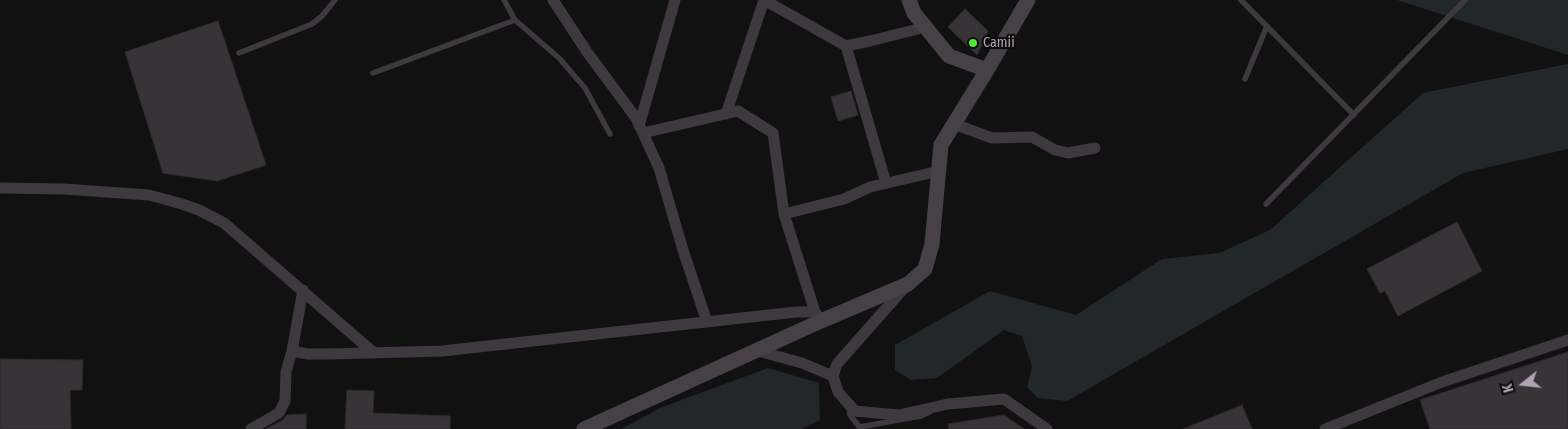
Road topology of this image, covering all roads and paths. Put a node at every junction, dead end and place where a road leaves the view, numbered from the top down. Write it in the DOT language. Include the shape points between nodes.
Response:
graph roads {
  1 [pos="334,0"];
  2 [pos="504,0"];
  3 [pos="553,0"];
  4 [pos="675,0"];
  5 [pos="909,0"];
  6 [pos="1028,0"];
  7 [pos="1240,0"];
  8 [pos="1465,0"];
  9 [pos="515,20"];
  10 [pos="1266,26"];
  11 [pos="926,27"];
  12 [pos="846,46"];
  13 [pos="239,53"];
  14 [pos="986,70"];
  15 [pos="373,73"];
  16 [pos="1246,79"];
  17 [pos="726,114"];
  18 [pos="1354,115"];
  19 [pos="954,124"];
  20 [pos="641,130"];
  21 [pos="610,134"];
  22 [pos="1095,148"];
  23 [pos="939,171"];
  24 [pos="886,183"];
  25 [pos="0,188"];
  26 [pos="1266,204"];
  27 [pos="784,214"];
  28 [pos="908,284"];
  29 [pos="303,290"];
  30 [pos="818,316"];
  31 [pos="707,322"];
  32 [pos="1568,340"];
  33 [pos="292,351"];
  34 [pos="758,351"];
  35 [pos="374,353"];
  36 [pos="833,376"];
  37 [pos="849,404"];
  38 [pos="948,404"];
  39 [pos="861,428"];
  40 [pos="250,429"];
  41 [pos="584,429"];
  42 [pos="1047,429"];
  43 [pos="1325,429"];
  1 -- 13 [label="lane" via="312,24"];
  2 -- 9 [label="lane"];
  3 -- 20 [label="street" via="586,52 636,118"];
  4 -- 20 [label="street"];
  5 -- 11 [label="street" via="914,13"];
  6 -- 14 [label="street"];
  7 -- 10 [label="lane"];
  8 -- 18 [label="lane"];
  9 -- 15 [label="lane"];
  9 -- 21 [label="lane" via="559,58 585,88"];
  10 -- 16 [label="lane"];
  10 -- 18 [label="lane"];
  11 -- 12 [label="street"];
  11 -- 14 [label="street" via="949,56"];
  12 -- 17 [label="street" via="764,0"];
  12 -- 24 [label="street"];
  14 -- 19 [label="street"];
  17 -- 20 [label="street"];
  17 -- 27 [label="street" via="738,111 773,133"];
  18 -- 26 [label="lane"];
  19 -- 22 [label="street" via="992,138 1032,137 1055,150 1068,153"];
  19 -- 23 [label="street" via="941,145"];
  20 -- 31 [label="street" via="659,168"];
  23 -- 24 [label="street"];
  23 -- 28 [label="street" via="932,244 925,270"];
  24 -- 27 [label="street"];
  25 -- 29 [label="street" via="106,191 149,195 182,204 224,222"];
  27 -- 30 [label="street"];
  28 -- 30 [label="street"];
  28 -- 36 [label="street" via="837,364"];
  29 -- 33 [label="street"];
  29 -- 35 [label="street"];
  30 -- 31 [label="street" via="796,312"];
  30 -- 34 [label="street"];
  31 -- 35 [label="street" via="442,352"];
  32 -- 43 [label="street" via="1442,382"];
  33 -- 35 [label="street" via="308,354"];
  33 -- 40 [label="street" via="286,372 285,401 279,413"];
  34 -- 36 [label="street" via="802,363"];
  34 -- 41 [label="street"];
  36 -- 37 [label="street" via="838,392"];
  37 -- 38 [label="street" via="856,411 898,416"];
  37 -- 39 [label="lane" via="850,415"];
  38 -- 39 [label="lane" via="921,416"];
  38 -- 42 [label="street" via="1004,399"];
}
